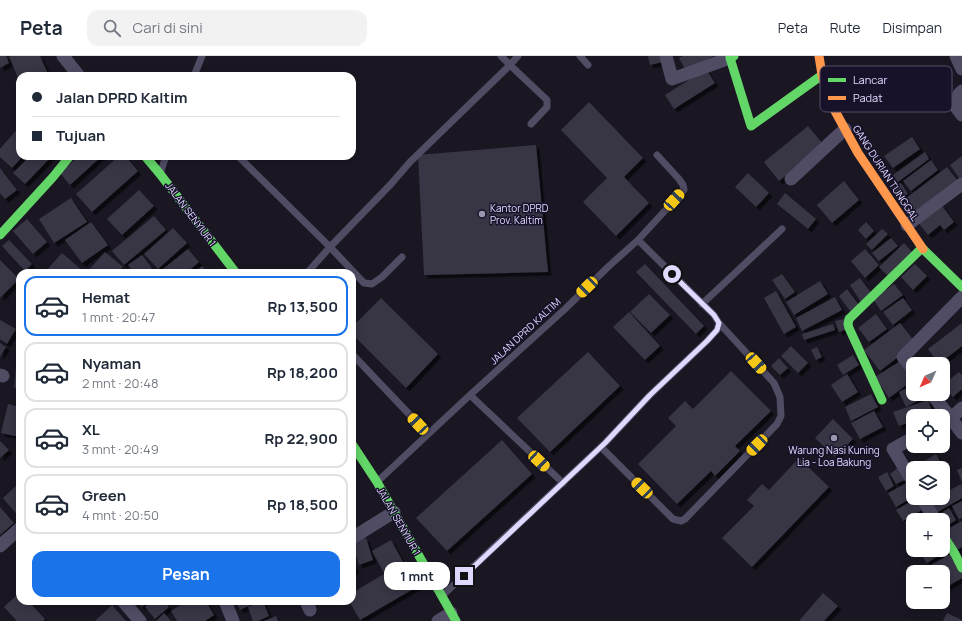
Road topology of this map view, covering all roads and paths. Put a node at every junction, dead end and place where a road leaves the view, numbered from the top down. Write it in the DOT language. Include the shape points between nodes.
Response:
graph roads {
  1 [pos="63,56"];
  2 [pos="202,56"];
  3 [pos="501,56"];
  4 [pos="518,56"];
  5 [pos="580,56"];
  6 [pos="666,56"];
  7 [pos="819,56"];
  8 [pos="956,56"];
  9 [pos="732,57"];
  10 [pos="510,65"];
  11 [pos="588,65"];
  12 [pos="821,66"];
  13 [pos="962,68"];
  14 [pos="76,72"];
  15 [pos="196,72"];
  16 [pos="820,76"];
  17 [pos="960,92"];
  18 [pos="836,112"];
  19 [pos="962,115"];
  20 [pos="531,124"];
  21 [pos="845,129"];
  22 [pos="657,155"];
  23 [pos="67,160"];
  24 [pos="148,160"];
  25 [pos="165,160"];
  26 [pos="242,160"];
  27 [pos="160,174"];
  28 [pos="791,179"];
  29 [pos="962,184"];
  30 [pos="907,225"];
  31 [pos="782,229"];
  32 [pos="0,235"];
  33 [pos="638,240"];
  34 [pos="330,247"];
  35 [pos="922,248"];
  36 [pos="402,257"];
  37 [pos="233,269"];
  38 [pos="311,269"];
  39 [pos="351,269"];
  40 [pos="356,274"];
  41 [pos="962,287"];
  42 [pos="962,297"];
  43 [pos="702,304"];
  44 [pos="719,323"];
  45 [pos="356,358"];
  46 [pos="906,361"];
  47 [pos="470,395"];
  48 [pos="882,400"];
  49 [pos="962,408"];
  50 [pos="950,418"];
  51 [pos="950,423"];
  52 [pos="962,433"];
  53 [pos="428,434"];
  54 [pos="906,442"];
  55 [pos="601,447"];
  56 [pos="356,450"];
  57 [pos="906,470"];
  58 [pos="377,482"];
  59 [pos="563,483"];
  60 [pos="394,512"];
  61 [pos="16,532"];
  62 [pos="356,536"];
  63 [pos="0,546"];
  64 [pos="950,547"];
  65 [pos="962,568"];
  66 [pos="442,596"];
  67 [pos="126,605"];
  68 [pos="227,605"];
  69 [pos="453,617"];
  70 [pos="140,621"];
  71 [pos="233,621"];
  72 [pos="438,621"];
  1 -- 14 [label="street"];
  2 -- 15 [label="lane"];
  3 -- 10 [label="lane"];
  4 -- 10 [label="lane"];
  5 -- 11 [label="lane"];
  6 -- 9 [label="street" via="672,79"];
  7 -- 12 [label="street, GANG DURIAN TUNGGAL"];
  8 -- 13 [label="street"];
  9 -- 16 [label="street" via="751,126"];
  10 -- 20 [label="lane" via="547,100 547,107"];
  10 -- 34 [label="lane" via="410,162"];
  17 -- 19 [label="street" via="956,107"];
  18 -- 21 [label="street, GANG DURIAN TUNGGAL"];
  21 -- 28 [label="street"];
  21 -- 30 [label="street, GANG DURIAN TUNGGAL" via="858,153"];
  22 -- 33 [label="lane, JALAN DPRD KALTIM" via="679,179 684,190"];
  23 -- 32 [label="street"];
  24 -- 27 [label="street, JALAN SENYIUR 1"];
  25 -- 27 [label="lane"];
  26 -- 34 [label="lane"];
  27 -- 37 [label="street, JALAN SENYIUR 1"];
  29 -- 30 [label="street"];
  30 -- 35 [label="street, GANG DURIAN TUNGGAL"];
  31 -- 43 [label="lane"];
  33 -- 43 [label="lane"];
  33 -- 47 [label="lane, JALAN DPRD KALTIM"];
  34 -- 38 [label="lane"];
  34 -- 39 [label="lane"];
  35 -- 41 [label="street, GANG DURIAN TUNGGAL"];
  35 -- 48 [label="street" via="848,322"];
  36 -- 40 [label="lane" via="372,284 364,282"];
  42 -- 46 [label="street" via="903,357"];
  43 -- 44 [label="lane"];
  44 -- 55 [label="lane" via="717,330 707,341 650,395"];
  44 -- 55 [label="lane" via="774,383 780,397 781,416 777,424 681,521 673,519"];
  45 -- 53 [label="lane"];
  47 -- 53 [label="lane, JALAN DPRD KALTIM"];
  47 -- 59 [label="lane"];
  49 -- 50 [label="street"];
  51 -- 52 [label="street"];
  53 -- 58 [label="lane, JALAN DPRD KALTIM"];
  54 -- 57 [label="street" via="893,449"];
  55 -- 59 [label="lane"];
  56 -- 58 [label="street, JALAN SENYIUR 1"];
  58 -- 60 [label="street, JALAN SENYIUR 1"];
  59 -- 66 [label="lane"];
  60 -- 62 [label="street"];
  60 -- 66 [label="street, JALAN SENYIUR 1"];
  61 -- 63 [label="street"];
  64 -- 65 [label="street"];
  66 -- 69 [label="street, JALAN SENYIUR 1"];
  67 -- 70 [label="street"];
  68 -- 71 [label="street"];
  69 -- 72 [label="street"];
}
